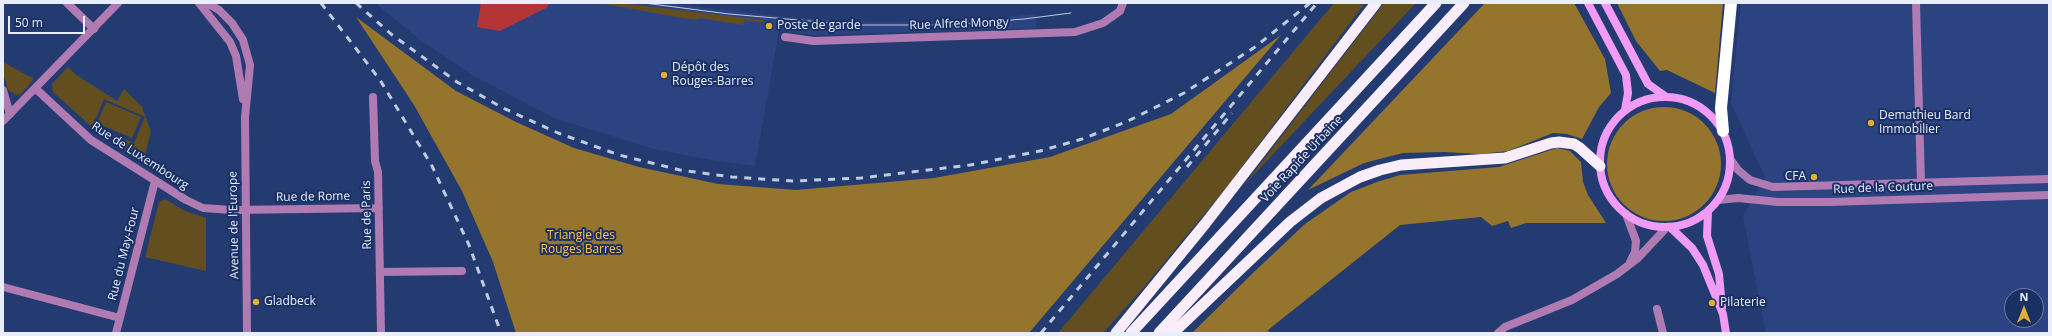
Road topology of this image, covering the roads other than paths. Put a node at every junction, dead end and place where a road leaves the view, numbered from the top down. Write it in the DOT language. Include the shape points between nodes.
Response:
graph roads {
  1 [pos="67,3"];
  2 [pos="118,3"];
  3 [pos="199,3"];
  4 [pos="207,3"];
  5 [pos="1123,3"];
  6 [pos="1376,3"];
  7 [pos="1436,3"];
  8 [pos="1464,3"];
  9 [pos="1588,3"];
  10 [pos="1605,3"];
  11 [pos="1731,3"];
  12 [pos="1916,3"];
  13 [pos="94,29"];
  14 [pos="785,37"];
  15 [pos="36,89"];
  16 [pos="3,90"];
  17 [pos="1666,97"];
  18 [pos="373,98"];
  19 [pos="1625,110"];
  20 [pos="10,114"];
  21 [pos="245,117"];
  22 [pos="3,121"];
  23 [pos="1723,131"];
  24 [pos="1731,160"];
  25 [pos="1600,166"];
  26 [pos="2049,179"];
  27 [pos="155,181"];
  28 [pos="1921,183"];
  29 [pos="2049,195"];
  30 [pos="1719,200"];
  31 [pos="379,208"];
  32 [pos="246,210"];
  33 [pos="1708,211"];
  34 [pos="1626,214"];
  35 [pos="1669,227"];
  36 [pos="1628,266"];
  37 [pos="462,271"];
  38 [pos="380,272"];
  39 [pos="3,287"];
  40 [pos="1658,309"];
  41 [pos="1723,314"];
  42 [pos="120,318"];
  43 [pos="116,333"];
  44 [pos="247,333"];
  45 [pos="381,333"];
  46 [pos="1116,333"];
  47 [pos="1131,333"];
  48 [pos="1159,333"];
  49 [pos="1173,333"];
  50 [pos="1498,333"];
  51 [pos="1663,333"];
  52 [pos="1726,333"];
  1 -- 13 [label="street"];
  2 -- 13 [label="street"];
  3 -- 21 [label="street, Avenue de l'Europe" via="226,35 233,49"];
  4 -- 21 [label="street, Avenue de l'Europe" via="219,10 232,23 246,48 250,72"];
  5 -- 14 [label="street, Rue Alfred Mongy" via="1120,11 1103,23 1075,32 814,41"];
  6 -- 46 [label="highway"];
  7 -- 47 [label="highway, Voie Rapide Urbaine"];
  8 -- 48 [label="highway, Voie Rapide Urbaine"];
  9 -- 19 [label="main road" via="1626,75 1628,93"];
  10 -- 17 [label="main road" via="1648,84"];
  11 -- 23 [label="highway" via="1721,108"];
  12 -- 28 [label="street"];
  13 -- 15 [label="street"];
  15 -- 20 [label="street"];
  15 -- 27 [label="street, Rue de Luxembourg" via="91,140"];
  16 -- 20 [label="street"];
  17 -- 19 [label="main road" via="1644,100"];
  17 -- 23 [label="main road" via="1687,100 1701,108 1714,118"];
  18 -- 31 [label="street, Rue de Paris"];
  19 -- 25 [label="main road" via="1606,135"];
  20 -- 22 [label="street"];
  21 -- 32 [label="street, Avenue de l'Europe"];
  23 -- 24 [label="main road"];
  24 -- 28 [label="street, Rue de la Couture" via="1750,180 1768,186"];
  24 -- 30 [label="main road" via="1728,181"];
  25 -- 34 [label="main road" via="1606,190"];
  25 -- 49 [label="highway" via="1574,144 1559,142 1505,158 1401,165 1360,177 1321,198 1290,222"];
  26 -- 28 [label="street, Rue de la Couture"];
  27 -- 32 [label="street, Rue de Luxembourg" via="203,208"];
  27 -- 42 [label="street, Rue du May-Four"];
  29 -- 30 [label="street, Rue de la Couture" via="1829,202 1778,202 1738,198"];
  30 -- 33 [label="main road"];
  31 -- 32 [label="street, Rue de Rome"];
  31 -- 38 [label="street, Rue de Paris"];
  32 -- 44 [label="street, Avenue de l'Europe"];
  33 -- 35 [label="main road" via="1688,224"];
  33 -- 41 [label="main road" via="1707,236 1719,274"];
  34 -- 35 [label="main road" via="1642,223"];
  34 -- 36 [label="street" via="1636,244 1634,257"];
  35 -- 36 [label="street"];
  35 -- 41 [label="main road" via="1689,244 1700,260"];
  36 -- 50 [label="street" via="1572,300 1506,327"];
  37 -- 38 [label="street"];
  38 -- 45 [label="street, Rue de Paris"];
  39 -- 42 [label="street"];
  40 -- 51 [label="street"];
  41 -- 52 [label="main road"];
  42 -- 43 [label="street, Rue du May-Four"];
}
